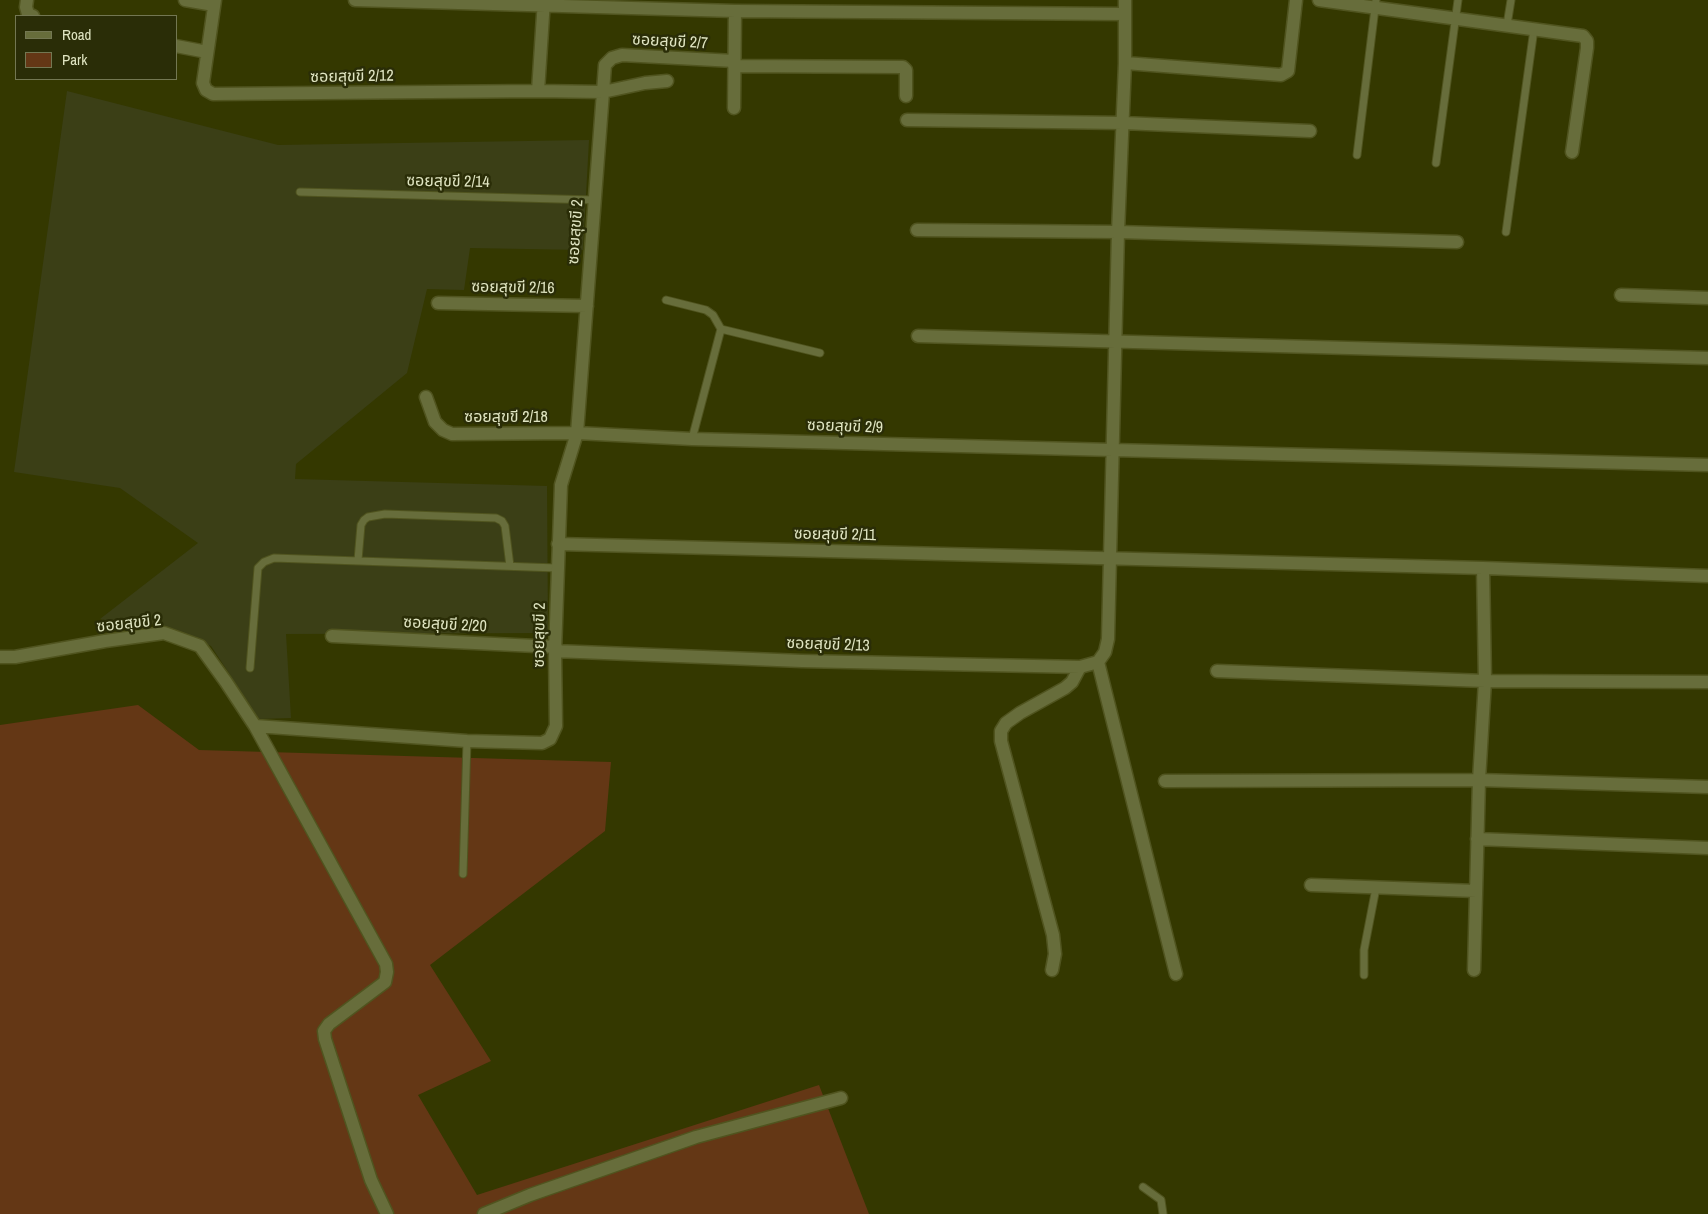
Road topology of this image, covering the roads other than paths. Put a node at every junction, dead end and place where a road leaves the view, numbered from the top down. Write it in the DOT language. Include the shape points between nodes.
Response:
graph roads {
  1 [pos="27,0"];
  2 [pos="185,0"];
  3 [pos="355,0"];
  4 [pos="1125,0"];
  5 [pos="1296,0"];
  6 [pos="1319,0"];
  7 [pos="1458,0"];
  8 [pos="1510,0"];
  9 [pos="544,2"];
  10 [pos="215,3"];
  11 [pos="1375,4"];
  12 [pos="735,11"];
  13 [pos="1125,14"];
  14 [pos="30,15"];
  15 [pos="1455,19"];
  16 [pos="1507,25"];
  17 [pos="1534,29"];
  18 [pos="178,46"];
  19 [pos="207,52"];
  20 [pos="1125,63"];
  21 [pos="734,64"];
  22 [pos="666,81"];
  23 [pos="538,91"];
  24 [pos="603,92"];
  25 [pos="906,96"];
  26 [pos="734,108"];
  27 [pos="907,120"];
  28 [pos="1123,124"];
  29 [pos="1310,131"];
  30 [pos="1572,152"];
  31 [pos="1357,155"];
  32 [pos="1436,164"];
  33 [pos="300,192"];
  34 [pos="595,200"];
  35 [pos="917,230"];
  36 [pos="1118,232"];
  37 [pos="1506,232"];
  38 [pos="1457,242"];
  39 [pos="1621,295"];
  40 [pos="1708,298"];
  41 [pos="666,300"];
  42 [pos="438,303"];
  43 [pos="587,306"];
  44 [pos="721,329"];
  45 [pos="918,336"];
  46 [pos="1116,341"];
  47 [pos="820,353"];
  48 [pos="1708,358"];
  49 [pos="426,397"];
  50 [pos="577,433"];
  51 [pos="692,439"];
  52 [pos="1113,450"];
  53 [pos="1708,465"];
  54 [pos="558,544"];
  55 [pos="1111,558"];
  56 [pos="358,560"];
  57 [pos="510,566"];
  58 [pos="558,568"];
  59 [pos="1483,568"];
  60 [pos="1708,576"];
  61 [pos="332,636"];
  62 [pos="555,649"];
  63 [pos="0,657"];
  64 [pos="1098,662"];
  65 [pos="1080,667"];
  66 [pos="250,668"];
  67 [pos="1217,671"];
  68 [pos="1485,681"];
  69 [pos="1708,682"];
  70 [pos="255,726"];
  71 [pos="467,741"];
  72 [pos="1479,780"];
  73 [pos="1165,781"];
  74 [pos="1708,787"];
  75 [pos="1477,839"];
  76 [pos="1708,848"];
  77 [pos="463,874"];
  78 [pos="1311,885"];
  79 [pos="1376,888"];
  80 [pos="1476,891"];
  81 [pos="1052,970"];
  82 [pos="1474,970"];
  83 [pos="1176,974"];
  84 [pos="1364,975"];
  85 [pos="841,1098"];
  86 [pos="1143,1187"];
  87 [pos="387,1214"];
  88 [pos="484,1214"];
  89 [pos="1163,1214"];
  1 -- 14 [label="street" via="26,7"];
  2 -- 10 [label="street"];
  3 -- 9 [label="street"];
  4 -- 13 [label="street"];
  5 -- 20 [label="street" via="1288,71 1281,75"];
  6 -- 11 [label="street"];
  7 -- 15 [label="lane"];
  8 -- 16 [label="lane"];
  9 -- 12 [label="street"];
  9 -- 23 [label="street"];
  10 -- 19 [label="street"];
  11 -- 15 [label="street"];
  11 -- 31 [label="lane"];
  12 -- 13 [label="street"];
  12 -- 21 [label="street"];
  13 -- 20 [label="street"];
  15 -- 16 [label="street"];
  15 -- 32 [label="lane"];
  16 -- 17 [label="street"];
  17 -- 30 [label="street" via="1583,36 1586,41"];
  17 -- 37 [label="lane"];
  18 -- 19 [label="street"];
  19 -- 23 [label="street, ซอยสุขขี 2/12" via="203,83 212,94"];
  20 -- 28 [label="street"];
  21 -- 24 [label="street, ซอยสุขขี 2/7" via="622,55 605,65"];
  21 -- 25 [label="street" via="903,67 906,70"];
  21 -- 26 [label="street"];
  22 -- 24 [label="street"];
  23 -- 24 [label="street"];
  24 -- 34 [label="street, ซอยสุขขี 2"];
  27 -- 28 [label="street"];
  28 -- 29 [label="street"];
  28 -- 36 [label="street"];
  33 -- 34 [label="lane, ซอยสุขขี 2/14"];
  34 -- 43 [label="street, ซอยสุขขี 2"];
  35 -- 36 [label="street"];
  36 -- 38 [label="street"];
  36 -- 46 [label="street"];
  39 -- 40 [label="street"];
  41 -- 44 [label="lane" via="706,310"];
  42 -- 43 [label="street, ซอยสุขขี 2/16"];
  43 -- 50 [label="street, ซอยสุขขี 2"];
  44 -- 47 [label="lane"];
  44 -- 51 [label="lane"];
  45 -- 46 [label="street"];
  46 -- 48 [label="street"];
  46 -- 52 [label="street"];
  49 -- 50 [label="street, ซอยสุขขี 2/18" via="435,422 452,434"];
  50 -- 51 [label="street, ซอยสุขขี 2/9"];
  50 -- 54 [label="street, ซอยสุขขี 2" via="561,486"];
  51 -- 52 [label="street, ซอยสุขขี 2/9"];
  52 -- 53 [label="street, ซอยสุขขี 2/9"];
  52 -- 55 [label="street"];
  54 -- 55 [label="street, ซอยสุขขี 2/11"];
  54 -- 58 [label="street, ซอยสุขขี 2"];
  55 -- 59 [label="street, ซอยสุขขี 2/11"];
  55 -- 64 [label="street" via="1108,640"];
  56 -- 57 [label="lane"];
  56 -- 57 [label="lane" via="361,525 368,517 386,514 496,518 505,526"];
  56 -- 66 [label="lane" via="274,558 258,568"];
  57 -- 58 [label="lane"];
  58 -- 62 [label="street, ซอยสุขขี 2"];
  59 -- 60 [label="street, ซอยสุขขี 2/11"];
  59 -- 68 [label="street"];
  61 -- 62 [label="street, ซอยสุขขี 2/20"];
  62 -- 65 [label="street, ซอยสุขขี 2/13" via="802,661"];
  62 -- 71 [label="street, ซอยสุขขี 2" via="556,726 550,739 542,743"];
  63 -- 70 [label="street, ซอยสุขขี 2" via="164,633 200,646"];
  64 -- 65 [label="street, ซอยสุขขี 2/13"];
  64 -- 83 [label="street"];
  65 -- 81 [label="street" via="1065,688 1006,722 1001,731 1053,935 1055,954"];
  67 -- 68 [label="street"];
  68 -- 69 [label="street"];
  68 -- 72 [label="street"];
  70 -- 71 [label="street, ซอยสุขขี 2"];
  70 -- 87 [label="street" via="386,964 385,982 328,1024 324,1039 371,1180"];
  71 -- 77 [label="lane"];
  72 -- 73 [label="street"];
  72 -- 74 [label="street"];
  72 -- 75 [label="street"];
  75 -- 76 [label="street"];
  75 -- 80 [label="street"];
  78 -- 79 [label="street"];
  79 -- 80 [label="street"];
  79 -- 84 [label="lane" via="1364,950"];
  80 -- 82 [label="street"];
  85 -- 88 [label="street" via="696,1137"];
  86 -- 89 [label="lane" via="1161,1200"];
}
